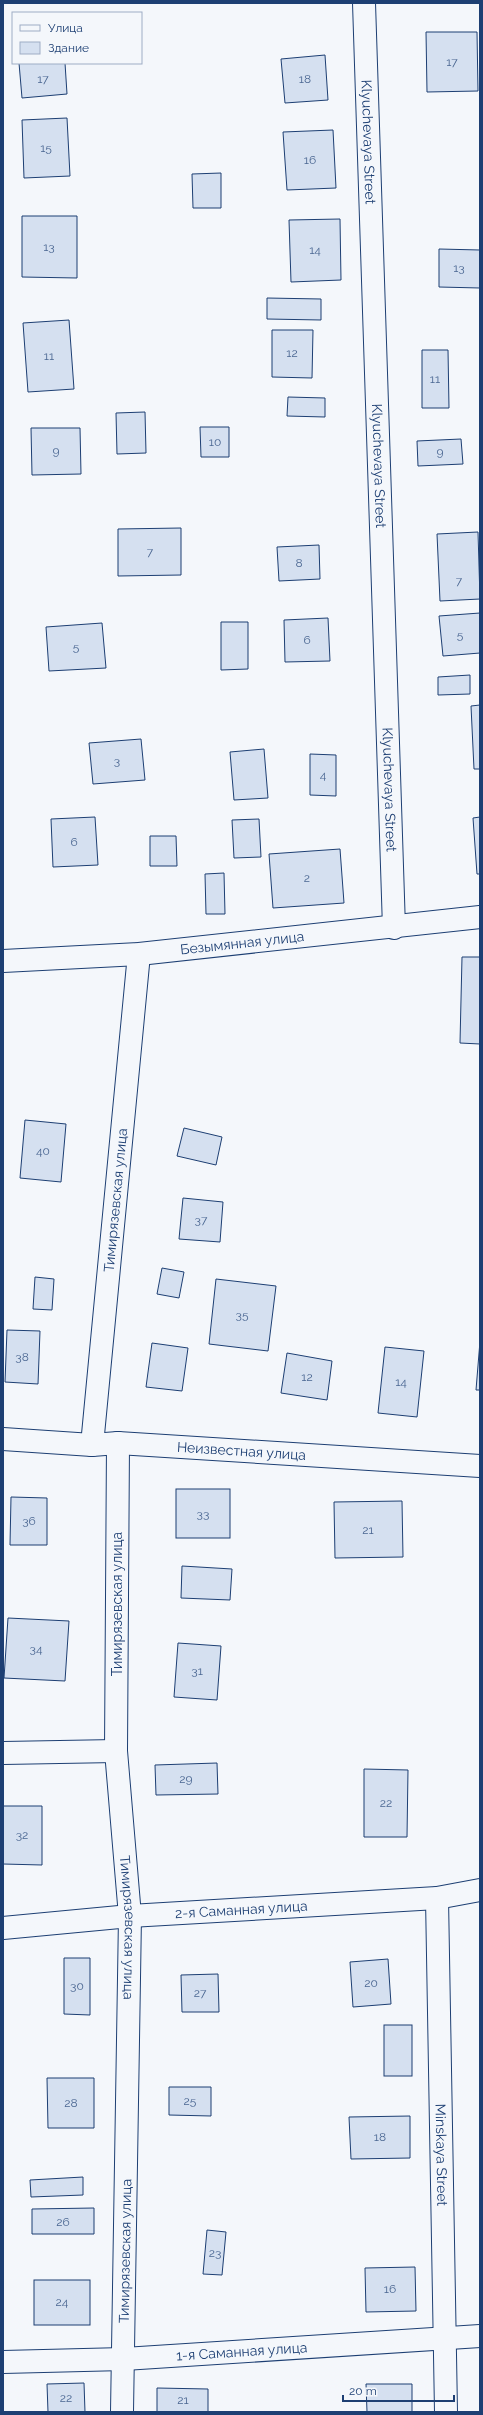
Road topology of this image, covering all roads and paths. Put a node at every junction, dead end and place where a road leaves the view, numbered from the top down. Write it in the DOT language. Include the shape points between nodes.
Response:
graph roads {
  1 [pos="364,3"];
  2 [pos="480,917"];
  3 [pos="394,928"];
  4 [pos="139,954"];
  5 [pos="3,961"];
  6 [pos="3,1439"];
  7 [pos="118,1443"];
  8 [pos="92,1445"];
  9 [pos="480,1466"];
  10 [pos="116,1751"];
  11 [pos="3,1753"];
  12 [pos="480,1890"];
  13 [pos="436,1898"];
  14 [pos="130,1916"];
  15 [pos="3,1928"];
  16 [pos="480,2336"];
  17 [pos="446,2337"];
  18 [pos="124,2359"];
  19 [pos="3,2362"];
  20 [pos="122,2412"];
  21 [pos="446,2412"];
  1 -- 3 [label="street, Klyuchevaya Street"];
  2 -- 3 [label="street, Безымянная улица"];
  3 -- 4 [label="street, Безымянная улица"];
  4 -- 5 [label="street, Безымянная улица"];
  4 -- 8 [label="street, Тимирязевская улица"];
  6 -- 8 [label="street, Неизвестная улица"];
  7 -- 8 [label="street, Неизвестная улица"];
  7 -- 9 [label="street, Неизвестная улица"];
  7 -- 10 [label="street, Тимирязевская улица"];
  10 -- 11 [label="street"];
  10 -- 14 [label="street, Тимирязевская улица"];
  12 -- 13 [label="street, 2-я Саманная улица"];
  13 -- 14 [label="street, 2-я Саманная улица"];
  13 -- 17 [label="street, Minskaya Street"];
  14 -- 15 [label="street, 2-я Саманная улица"];
  14 -- 18 [label="street, Тимирязевская улица"];
  16 -- 17 [label="street, 1-я Саманная улица"];
  17 -- 18 [label="street, 1-я Саманная улица"];
  17 -- 21 [label="street, Minskaya Street"];
  18 -- 19 [label="street, 1-я Саманная улица"];
  18 -- 20 [label="street, Тимирязевская улица"];
}
